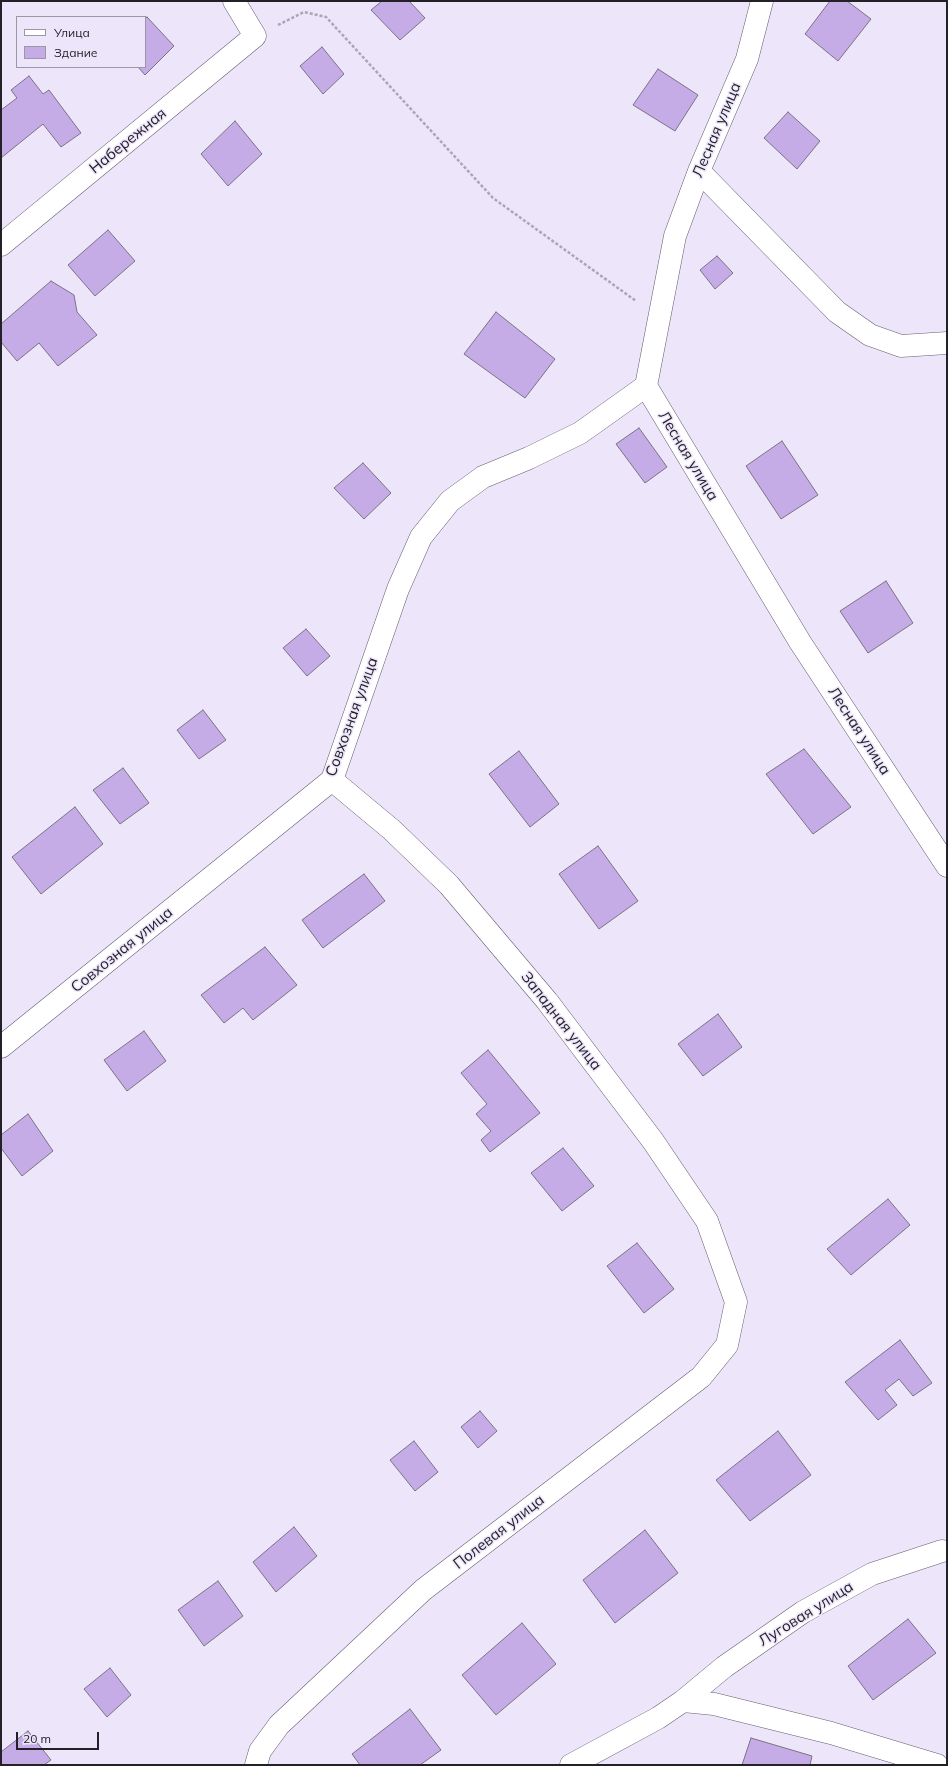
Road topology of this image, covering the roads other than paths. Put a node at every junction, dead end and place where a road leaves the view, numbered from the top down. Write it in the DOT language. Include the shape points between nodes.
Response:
graph roads {
  1 [pos="234,1"];
  2 [pos="762,1"];
  3 [pos="699,171"];
  4 [pos="1,245"];
  5 [pos="947,343"];
  6 [pos="646,386"];
  7 [pos="332,780"];
  8 [pos="947,866"];
  9 [pos="1,1047"];
  10 [pos="736,1302"];
  11 [pos="942,1551"];
  12 [pos="683,1701"];
  13 [pos="256,1765"];
  14 [pos="571,1765"];
  15 [pos="937,1765"];
  1 -- 4 [label="street, Набережная" via="255,36"];
  2 -- 3 [label="street, Лесная улица" via="747,59"];
  3 -- 5 [label="street" via="837,312 870,335 901,346"];
  3 -- 6 [label="street, Лесная улица" via="675,236"];
  6 -- 7 [label="street, Совхозная улица" via="580,433 483,477 450,501 421,537 398,589"];
  6 -- 8 [label="street, Лесная улица" via="800,642"];
  7 -- 9 [label="street, Совхозная улица"];
  7 -- 10 [label="street, Западная улица" via="392,830 450,885 547,1001 653,1141 707,1221"];
  10 -- 13 [label="street, Полевая улица" via="727,1345 700,1377 423,1590 279,1725 260,1751"];
  11 -- 12 [label="street, Луговая улица" via="872,1574 803,1612 724,1667"];
  12 -- 14 [label="street, Луговая улица" via="658,1718"];
  12 -- 15 [label="street" via="714,1704 831,1732"];
}
